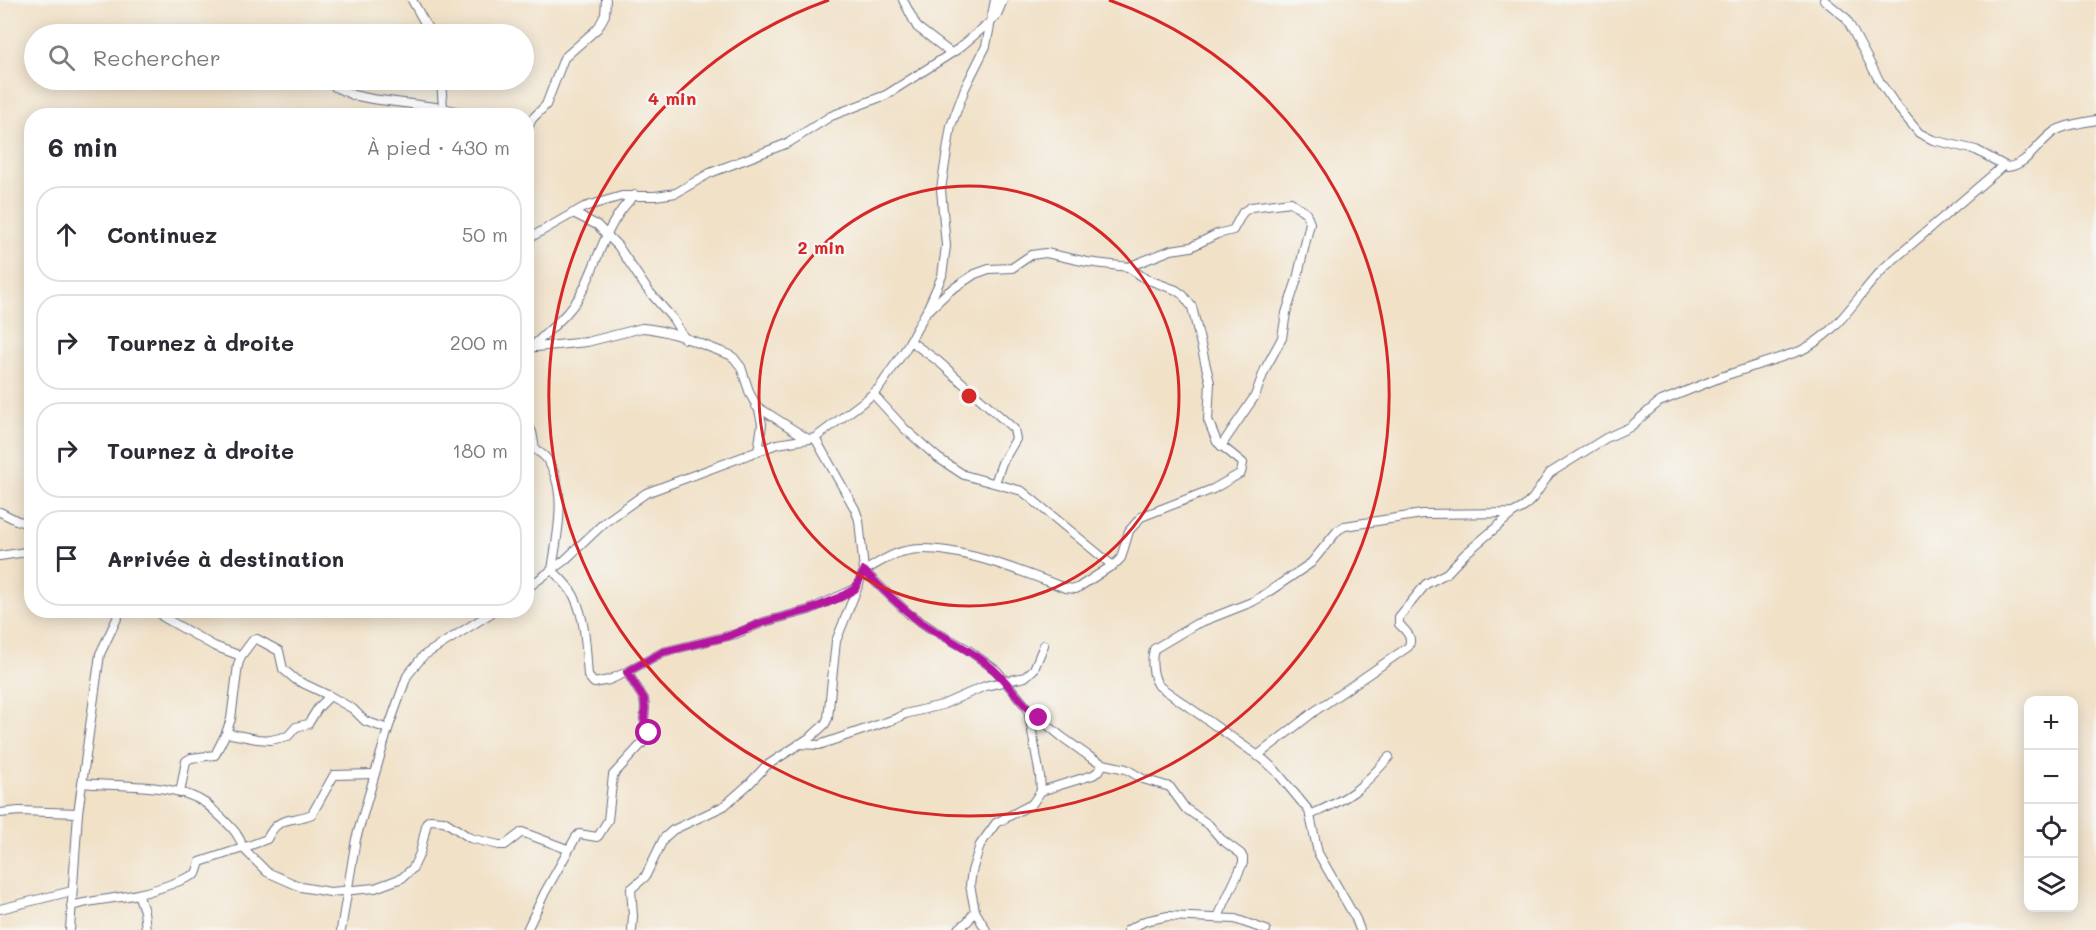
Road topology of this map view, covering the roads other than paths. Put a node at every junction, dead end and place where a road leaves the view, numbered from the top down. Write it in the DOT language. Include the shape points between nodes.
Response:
graph roads {
  1 [pos="412,0"];
  2 [pos="606,0"];
  3 [pos="903,0"];
  4 [pos="995,0"];
  5 [pos="1003,0"];
  6 [pos="1824,0"];
  7 [pos="991,21"];
  8 [pos="425,24"];
  9 [pos="951,53"];
  10 [pos="342,90"];
  11 [pos="442,90"];
  12 [pos="425,106"];
  13 [pos="443,108"];
  14 [pos="534,117"];
  15 [pos="2096,120"];
  16 [pos="2003,166"];
  17 [pos="635,195"];
  18 [pos="573,213"];
  19 [pos="534,235"];
  20 [pos="607,235"];
  21 [pos="1128,267"];
  22 [pos="926,312"];
  23 [pos="685,339"];
  24 [pos="910,341"];
  25 [pos="534,343"];
  26 [pos="534,347"];
  27 [pos="873,394"];
  28 [pos="756,406"];
  29 [pos="812,438"];
  30 [pos="534,443"];
  31 [pos="1221,446"];
  32 [pos="758,452"];
  33 [pos="995,483"];
  34 [pos="0,512"];
  35 [pos="1513,513"];
  36 [pos="24,522"];
  37 [pos="24,552"];
  38 [pos="0,556"];
  39 [pos="1113,566"];
  40 [pos="552,570"];
  41 [pos="864,571"];
  42 [pos="534,583"];
  43 [pos="855,589"];
  44 [pos="117,618"];
  45 [pos="165,618"];
  46 [pos="483,618"];
  47 [pos="1044,645"];
  48 [pos="241,656"];
  49 [pos="627,672"];
  50 [pos="1006,682"];
  51 [pos="330,696"];
  52 [pos="1028,710"];
  53 [pos="388,729"];
  54 [pos="226,733"];
  55 [pos="799,744"];
  56 [pos="1257,756"];
  57 [pos="1389,757"];
  58 [pos="1103,764"];
  59 [pos="374,774"];
  60 [pos="82,783"];
  61 [pos="1041,791"];
  62 [pos="180,793"];
  63 [pos="0,813"];
  64 [pos="78,813"];
  65 [pos="1310,815"];
  66 [pos="243,848"];
  67 [pos="567,849"];
  68 [pos="348,890"];
  69 [pos="72,891"];
  70 [pos="138,894"];
  71 [pos="71,906"];
  72 [pos="0,909"];
  73 [pos="975,911"];
  74 [pos="1218,917"];
  75 [pos="69,930"];
  76 [pos="146,930"];
  77 [pos="341,930"];
  78 [pos="527,930"];
  79 [pos="632,930"];
  80 [pos="957,930"];
  81 [pos="986,930"];
  82 [pos="1128,930"];
  83 [pos="1266,930"];
  84 [pos="1360,930"];
  1 -- 8 [label="street"];
  2 -- 14 [label="street" via="605,15 598,28 564,58 546,105"];
  3 -- 9 [label="street" via="917,27"];
  4 -- 7 [label="street"];
  5 -- 7 [label="street"];
  6 -- 16 [label="street" via="1846,18 1880,82 1919,133 1976,150"];
  7 -- 9 [label="street"];
  7 -- 22 [label="street" via="983,54 964,88 951,126 941,189 944,269"];
  9 -- 17 [label="street" via="886,94 831,116 788,143 710,173 676,193"];
  10 -- 12 [label="street"];
  11 -- 13 [label="street"];
  12 -- 13 [label="street"];
  15 -- 16 [label="street" via="2063,127 2021,163"];
  16 -- 35 [label="street" via="1875,277 1825,336 1800,351 1659,402 1630,427 1550,473 1533,498"];
  17 -- 18 [label="street"];
  17 -- 20 [label="street"];
  18 -- 19 [label="street"];
  18 -- 20 [label="street"];
  20 -- 23 [label="street"];
  20 -- 25 [label="street" via="582,291 565,314"];
  21 -- 22 [label="street" via="1046,253 1031,255 1012,268 975,274"];
  21 -- 31 [label="street" via="1146,279 1176,290 1192,307 1210,383 1208,420"];
  21 -- 31 [label="street" via="1233,230 1251,207 1289,201 1309,218 1282,338 1255,396"];
  22 -- 24 [label="street"];
  23 -- 26 [label="street" via="642,328 587,342"];
  23 -- 28 [label="street" via="734,358"];
  24 -- 27 [label="street"];
  24 -- 33 [label="street" via="1014,429 1016,439"];
  27 -- 29 [label="street"];
  27 -- 33 [label="street" via="938,458 964,475"];
  28 -- 29 [label="street"];
  28 -- 32 [label="street" via="762,424"];
  29 -- 32 [label="street"];
  29 -- 41 [label="street" via="855,509"];
  30 -- 40 [label="street" via="554,474 560,504"];
  31 -- 39 [label="street" via="1243,463 1241,473 1213,489 1141,517 1129,531 1121,558"];
  32 -- 40 [label="street" via="646,493 604,523"];
  33 -- 39 [label="street" via="1022,490"];
  34 -- 36 [label="street"];
  35 -- 56 [label="street" via="1447,573 1426,584 1400,617 1399,624 1410,639 1408,647 1314,711"];
  35 -- 56 [label="street" via="1422,514 1345,526 1306,567 1261,597 1196,624 1154,649 1155,680 1159,686"];
  37 -- 38 [label="street"];
  39 -- 41 [label="street" via="1076,589 996,563 938,550 903,551"];
  40 -- 42 [label="street"];
  40 -- 49 [label="street" via="574,596 590,680 599,683"];
  41 -- 43 [label="street"];
  41 -- 50 [label="street" via="909,614 976,656"];
  43 -- 49 [label="street" via="809,610 736,634 663,652"];
  43 -- 55 [label="street" via="836,641 828,718"];
  44 -- 60 [label="street" via="100,654"];
  45 -- 48 [label="street" via="214,646"];
  46 -- 53 [label="street" via="423,656 407,676"];
  47 -- 50 [label="street" via="1031,672"];
  48 -- 51 [label="street" via="256,639 279,651 283,669 297,680"];
  48 -- 54 [label="street"];
  49 -- 67 [label="street" via="644,699 648,737 613,775 608,820 599,835 577,835"];
  50 -- 52 [label="street"];
  50 -- 55 [label="street" via="819,745"];
  51 -- 53 [label="street" via="365,721"];
  51 -- 54 [label="street" via="308,724 296,727 288,736 265,740"];
  52 -- 58 [label="street"];
  52 -- 61 [label="street"];
  53 -- 59 [label="street"];
  54 -- 62 [label="street" via="215,755 186,761"];
  55 -- 79 [label="street" via="770,763 724,806 676,827 667,835 645,877 631,889"];
  56 -- 65 [label="street" via="1276,771"];
  57 -- 65 [label="street" via="1351,795"];
  58 -- 61 [label="street" via="1093,775"];
  58 -- 74 [label="street" via="1122,767 1170,787 1186,810 1241,854 1243,863"];
  59 -- 66 [label="street" via="334,775 312,814 282,821 267,839"];
  59 -- 68 [label="street" via="356,839"];
  60 -- 62 [label="street"];
  60 -- 64 [label="street"];
  61 -- 73 [label="street" via="1032,804 996,823 980,845 970,885"];
  62 -- 66 [label="street" via="206,804 238,833"];
  63 -- 64 [label="street"];
  64 -- 69 [label="street"];
  65 -- 84 [label="street" via="1318,853"];
  66 -- 68 [label="street" via="267,872 301,887 319,892"];
  66 -- 70 [label="street" via="200,862 196,874"];
  67 -- 68 [label="street" via="522,832 506,845 499,845 466,836 444,821 430,820 409,873 384,885"];
  67 -- 78 [label="street"];
  68 -- 77 [label="street"];
  69 -- 71 [label="street"];
  69 -- 72 [label="street"];
  70 -- 71 [label="street"];
  70 -- 76 [label="street"];
  71 -- 75 [label="street"];
  73 -- 80 [label="street"];
  73 -- 81 [label="street"];
  74 -- 82 [label="street" via="1158,916"];
  74 -- 83 [label="street" via="1245,921"];
}
